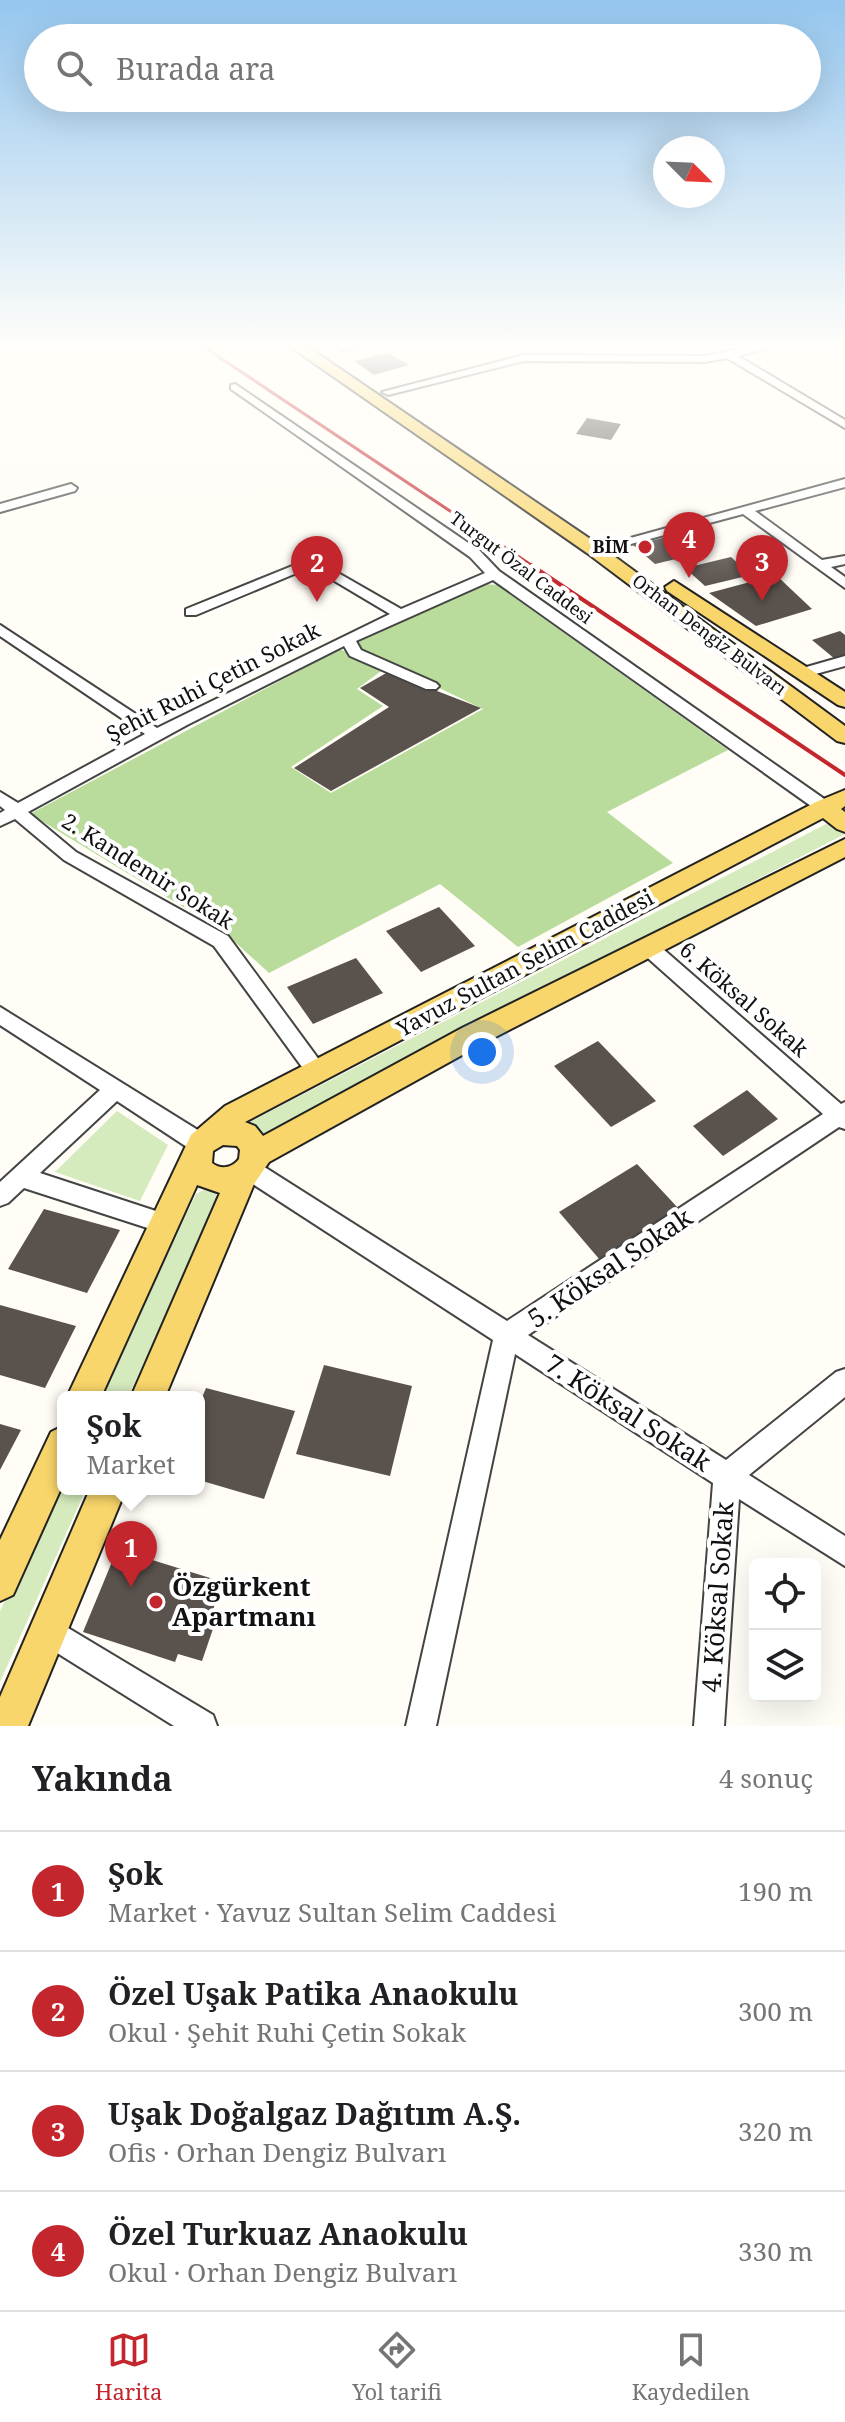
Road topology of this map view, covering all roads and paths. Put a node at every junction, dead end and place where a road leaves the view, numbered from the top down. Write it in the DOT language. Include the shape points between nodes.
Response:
graph roads {
  1 [pos="290,426"];
  2 [pos="413,426"];
  3 [pos="438,426"];
  4 [pos="845,483"];
  5 [pos="71,488"];
  6 [pos="0,508"];
  7 [pos="744,509"];
  8 [pos="612,545"];
  9 [pos="845,560"];
  10 [pos="820,565"];
  11 [pos="494,574"];
  12 [pos="845,584"];
  13 [pos="191,612"];
  14 [pos="399,614"];
  15 [pos="0,629"];
  16 [pos="348,640"];
  17 [pos="845,661"];
  18 [pos="801,673"];
  19 [pos="431,686"];
  20 [pos="845,701"];
  21 [pos="155,734"];
  22 [pos="845,736"];
  23 [pos="0,797"];
  24 [pos="834,802"];
  25 [pos="8,815"];
  26 [pos="845,824"];
  27 [pos="845,847"];
  28 [pos="648,947"];
  29 [pos="0,1015"];
  30 [pos="317,1072"];
  31 [pos="115,1089"];
  32 [pos="843,1115"];
  33 [pos="202,1144"];
  34 [pos="249,1167"];
  35 [pos="21,1177"];
  36 [pos="0,1196"];
  37 [pos="163,1223"];
  38 [pos="507,1335"];
  39 [pos="845,1381"];
  40 [pos="87,1391"];
  41 [pos="151,1391"];
  42 [pos="57,1457"];
  43 [pos="727,1476"];
  44 [pos="105,1495"];
  45 [pos="845,1552"];
  46 [pos="0,1582"];
  47 [pos="48,1631"];
  48 [pos="8,1726"];
  49 [pos="202,1726"];
  50 [pos="421,1726"];
  51 [pos="709,1726"];
  1 -- 11 [label="street, Turgut Özal Caddesi" via="475,554"];
  2 -- 22 [label="main road, Orhan Dengiz Bulvarı" via="593,549"];
  3 -- 8 [label="main road, Orhan Dengiz Bulvarı"];
  4 -- 7 [label="street"];
  5 -- 6 [label="street"];
  7 -- 8 [label="street"];
  7 -- 10 [label="street"];
  8 -- 18 [label="main road, Orhan Dengiz Bulvarı"];
  9 -- 10 [label="street"];
  10 -- 12 [label="street"];
  11 -- 14 [label="street, Şehit Ruhi Çetin Sokak"];
  11 -- 24 [label="street, Turgut Özal Caddesi"];
  13 -- 14 [label="street" via="312,562"];
  14 -- 16 [label="street, Şehit Ruhi Çetin Sokak"];
  15 -- 21 [label="street"];
  16 -- 19 [label="street" via="355,653"];
  16 -- 21 [label="street, Şehit Ruhi Çetin Sokak"];
  17 -- 18 [label="street"];
  18 -- 20 [label="main road, Orhan Dengiz Bulvarı"];
  21 -- 25 [label="street, Şehit Ruhi Çetin Sokak"];
  23 -- 25 [label="street, 2. Kandemir Sokak"];
  24 -- 26 [label="main road"];
  24 -- 30 [label="main road, Yavuz Sultan Selim Caddesi"];
  25 -- 30 [label="street, 2. Kandemir Sokak" via="221,941"];
  27 -- 28 [label="main road, Yavuz Sultan Selim Caddesi"];
  28 -- 32 [label="street, 6. Köksal Sokak"];
  28 -- 34 [label="main road, Yavuz Sultan Selim Caddesi" via="472,1036"];
  29 -- 31 [label="street"];
  30 -- 33 [label="main road, Yavuz Sultan Selim Caddesi" via="235,1114"];
  31 -- 33 [label="street"];
  31 -- 35 [label="street"];
  32 -- 38 [label="street, 5. Köksal Sokak"];
  33 -- 34 [label="main road" via="228,1131 245,1135 255,1147"];
  33 -- 34 [label="main road" via="198,1170 213,1181 233,1181"];
  33 -- 37 [label="main road, Yavuz Sultan Selim Caddesi"];
  34 -- 38 [label="street, 7. Köksal Sokak"];
  34 -- 41 [label="main road"];
  35 -- 36 [label="street"];
  35 -- 37 [label="street"];
  37 -- 40 [label="main road, Yavuz Sultan Selim Caddesi"];
  38 -- 43 [label="street, 7. Köksal Sokak"];
  38 -- 50 [label="street, 5. Köksal Sokak"];
  39 -- 43 [label="street, 4. Köksal Sokak"];
  42 -- 46 [label="main road"];
  43 -- 45 [label="street, 7. Köksal Sokak"];
  43 -- 51 [label="street, 4. Köksal Sokak"];
  44 -- 47 [label="main road"];
  47 -- 48 [label="main road"];
  47 -- 49 [label="street"];
}
